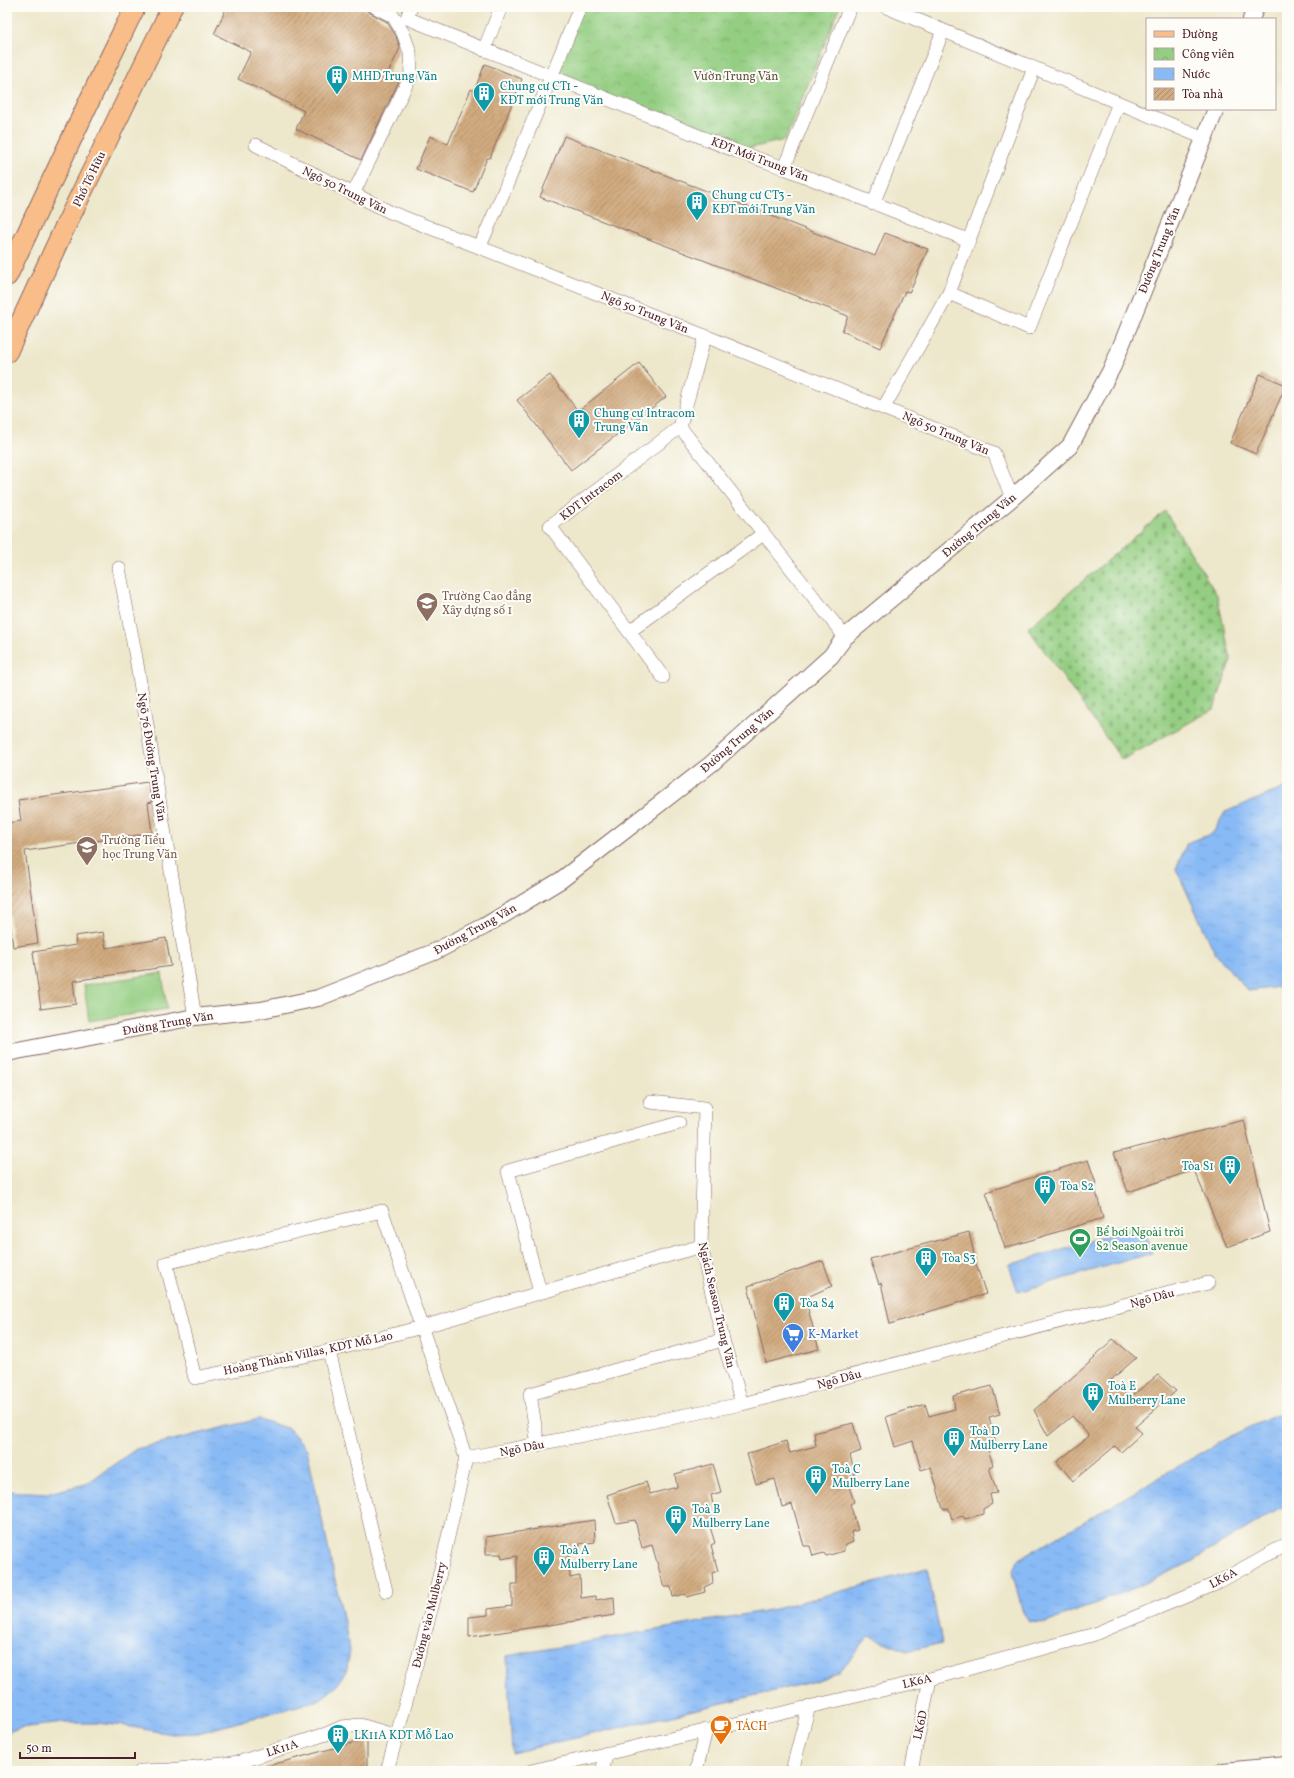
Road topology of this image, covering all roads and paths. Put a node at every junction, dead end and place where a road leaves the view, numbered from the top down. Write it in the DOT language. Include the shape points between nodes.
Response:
graph roads {
  1 [pos="135,7"];
  2 [pos="172,7"];
  3 [pos="375,7"];
  4 [pos="411,7"];
  5 [pos="501,7"];
  6 [pos="580,7"];
  7 [pos="850,7"];
  8 [pos="886,7"];
  9 [pos="1256,7"];
  10 [pos="1251,18"];
  11 [pos="943,31"];
  12 [pos="484,50"];
  13 [pos="1034,68"];
  14 [pos="552,76"];
  15 [pos="1119,103"];
  16 [pos="1216,110"];
  17 [pos="1204,138"];
  18 [pos="256,145"];
  19 [pos="784,168"];
  20 [pos="353,194"];
  21 [pos="873,204"];
  22 [pos="968,240"];
  23 [pos="480,246"];
  24 [pos="7,276"];
  25 [pos="949,293"];
  26 [pos="705,336"];
  27 [pos="7,352"];
  28 [pos="884,408"];
  29 [pos="680,427"];
  30 [pos="1012,498"];
  31 [pos="763,534"];
  32 [pos="118,568"];
  33 [pos="630,631"];
  34 [pos="846,637"];
  35 [pos="663,677"];
  36 [pos="195,1016"];
  37 [pos="7,1053"];
  38 [pos="650,1102"];
  39 [pos="679,1123"];
  40 [pos="701,1246"];
  41 [pos="1208,1283"];
  42 [pos="540,1292"];
  43 [pos="422,1327"];
  44 [pos="723,1340"];
  45 [pos="328,1351"];
  46 [pos="742,1404"];
  47 [pos="538,1445"];
  48 [pos="466,1458"];
  49 [pos="1287,1544"];
  50 [pos="386,1591"];
  51 [pos="930,1678"];
  52 [pos="809,1706"];
  53 [pos="706,1730"];
  54 [pos="397,1736"];
  55 [pos="607,1753"];
  56 [pos="1287,1764"];
  57 [pos="141,1771"];
  58 [pos="387,1771"];
  59 [pos="530,1771"];
  60 [pos="602,1771"];
  61 [pos="696,1771"];
  62 [pos="792,1771"];
  63 [pos="911,1771"];
  64 [pos="1223,1771"];
  1 -- 24 [label="main road"];
  2 -- 27 [label="main road, Phố Tố Hữu" via="66,224"];
  3 -- 20 [label="street" via="393,16 404,33 410,52 411,75"];
  4 -- 12 [label="street, KĐT Mới Trung Văn" via="407,18"];
  5 -- 12 [label="street"];
  6 -- 14 [label="street"];
  7 -- 19 [label="street"];
  8 -- 11 [label="street"];
  9 -- 10 [label="street"];
  11 -- 13 [label="street"];
  11 -- 21 [label="street"];
  12 -- 14 [label="street, KĐT Mới Trung Văn"];
  13 -- 15 [label="street"];
  13 -- 22 [label="street"];
  14 -- 19 [label="street, KĐT Mới Trung Văn"];
  14 -- 23 [label="street"];
  15 -- 17 [label="street"];
  15 -- 25 [label="street" via="1028,328"];
  16 -- 17 [label="street, Đường Trung Văn"];
  17 -- 30 [label="street, Đường Trung Văn" via="1113,366 1070,446"];
  18 -- 20 [label="street, Ngõ 50 Trung Văn"];
  19 -- 21 [label="street, KĐT Mới Trung Văn"];
  20 -- 23 [label="street, Ngõ 50 Trung Văn" via="390,212"];
  21 -- 22 [label="street, KĐT Mới Trung Văn"];
  22 -- 25 [label="street"];
  23 -- 26 [label="street, Ngõ 50 Trung Văn"];
  25 -- 28 [label="street"];
  26 -- 28 [label="street, Ngõ 50 Trung Văn"];
  26 -- 29 [label="street"];
  28 -- 30 [label="street, Ngõ 50 Trung Văn" via="994,453"];
  29 -- 31 [label="street"];
  29 -- 33 [label="street, KĐT Intracom" via="550,526"];
  30 -- 34 [label="street, Đường Trung Văn"];
  31 -- 33 [label="street"];
  31 -- 34 [label="street"];
  32 -- 36 [label="street, Ngõ 76 Đường Trung Văn" via="136,658"];
  33 -- 35 [label="street, KĐT Intracom"];
  34 -- 36 [label="street, Đường Trung Văn" via="831,656 711,764 561,880 485,926 434,952 318,998 261,1010"];
  36 -- 37 [label="street, Đường Trung Văn"];
  38 -- 40 [label="street, Ngách Season Trung Văn" via="705,1108"];
  39 -- 42 [label="street" via="508,1172"];
  40 -- 42 [label="street, Hoàng Thành Villas, KDT Mỗ Lao"];
  40 -- 44 [label="street, Ngách Season Trung Văn"];
  41 -- 46 [label="street, Ngõ Dâu"];
  42 -- 43 [label="street, Hoàng Thành Villas, KDT Mỗ Lao"];
  43 -- 45 [label="street, Hoàng Thành Villas, KDT Mỗ Lao"];
  43 -- 45 [label="street, Hoàng Thành Villas, KDT Mỗ Lao" via="382,1211 166,1263 195,1378"];
  43 -- 48 [label="street"];
  44 -- 46 [label="street, Ngách Season Trung Văn"];
  44 -- 47 [label="street" via="530,1394"];
  45 -- 50 [label="street"];
  46 -- 47 [label="street, Ngõ Dâu"];
  47 -- 48 [label="street, Ngõ Dâu"];
  48 -- 54 [label="street, Đường vào Mulberry" via="433,1603"];
  49 -- 51 [label="street, LK6A" via="1213,1585 1092,1635"];
  51 -- 52 [label="street, LK6A"];
  51 -- 63 [label="street, LK6D"];
  52 -- 53 [label="street, LK6A"];
  52 -- 62 [label="street"];
  53 -- 55 [label="street, LK6A"];
  53 -- 61 [label="street"];
  54 -- 57 [label="street, LK11A" via="360,1725 342,1727 240,1762"];
  54 -- 58 [label="street, Đường vào Mulberry"];
  55 -- 59 [label="street, LK6A"];
  55 -- 60 [label="street"];
  56 -- 64 [label="street"];
}
